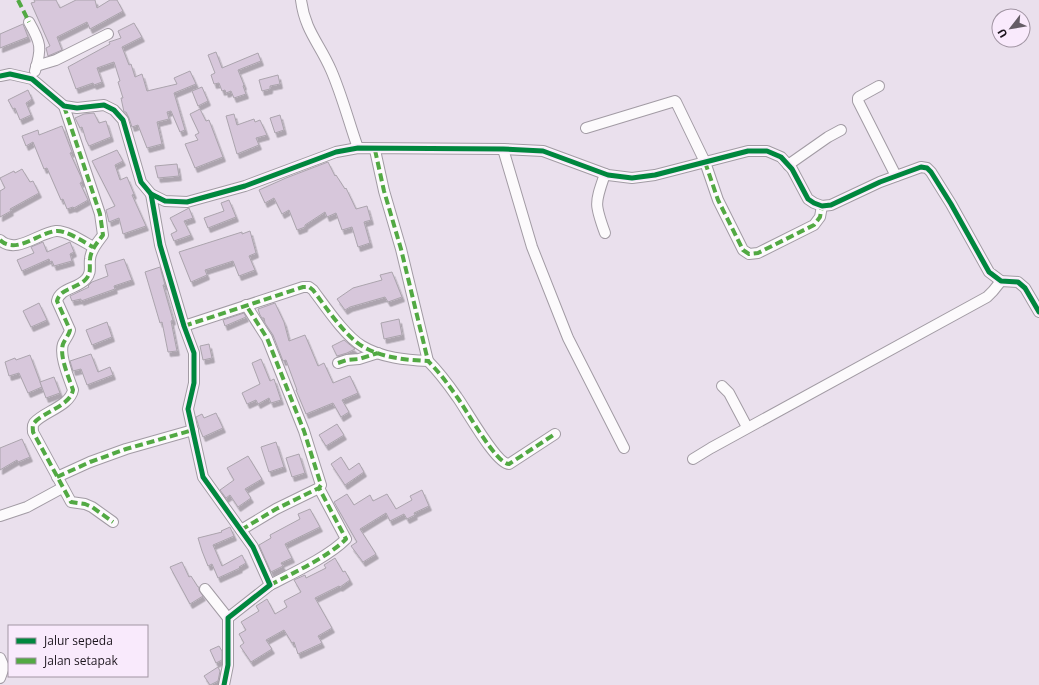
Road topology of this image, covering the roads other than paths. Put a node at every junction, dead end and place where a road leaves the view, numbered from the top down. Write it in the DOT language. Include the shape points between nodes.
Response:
graph roads {
  1 [pos="301,0"];
  2 [pos="29,22"];
  3 [pos="108,34"];
  4 [pos="36,66"];
  5 [pos="0,76"];
  6 [pos="32,79"];
  7 [pos="879,86"];
  8 [pos="64,106"];
  9 [pos="586,128"];
  10 [pos="841,130"];
  11 [pos="358,148"];
  12 [pos="503,149"];
  13 [pos="375,150"];
  14 [pos="705,162"];
  15 [pos="788,165"];
  16 [pos="605,174"];
  17 [pos="896,176"];
  18 [pos="151,194"];
  19 [pos="822,206"];
  20 [pos="605,233"];
  21 [pos="0,240"];
  22 [pos="93,246"];
  23 [pos="1001,281"];
  24 [pos="246,305"];
  25 [pos="1039,312"];
  26 [pos="184,326"];
  27 [pos="378,353"];
  28 [pos="428,361"];
  29 [pos="338,363"];
  30 [pos="722,386"];
  31 [pos="747,427"];
  32 [pos="193,430"];
  33 [pos="555,434"];
  34 [pos="624,448"];
  35 [pos="693,459"];
  36 [pos="57,477"];
  37 [pos="62,488"];
  38 [pos="319,488"];
  39 [pos="0,516"];
  40 [pos="113,522"];
  41 [pos="241,530"];
  42 [pos="270,585"];
  43 [pos="205,589"];
  44 [pos="228,618"];
  45 [pos="0,658"];
  46 [pos="0,678"];
  47 [pos="224,685"];
  1 -- 11 [label="street" via="308,28 331,69"];
  2 -- 4 [label="street" via="38,37 40,50"];
  3 -- 4 [label="street" via="56,60"];
  4 -- 6 [label="street"];
  5 -- 6 [label="street" via="10,74"];
  6 -- 8 [label="street"];
  7 -- 17 [label="street" via="859,96 858,101"];
  8 -- 18 [label="street" via="77,108 104,105 124,120 141,182"];
  8 -- 22 [label="street" via="102,224 103,235"];
  9 -- 14 [label="street" via="675,101"];
  10 -- 15 [label="street"];
  11 -- 13 [label="street"];
  11 -- 18 [label="street" via="336,152 245,186 187,202 165,201"];
  12 -- 13 [label="street"];
  12 -- 16 [label="street" via="543,152"];
  12 -- 34 [label="street" via="532,247 568,338"];
  13 -- 28 [label="street"];
  14 -- 15 [label="street" via="748,151 767,151 781,157"];
  14 -- 16 [label="street" via="632,178"];
  14 -- 19 [label="street" via="718,200 743,250 749,254 758,253 814,225 820,217"];
  15 -- 19 [label="street" via="808,199"];
  16 -- 20 [label="street" via="596,206"];
  17 -- 19 [label="street" via="831,205"];
  17 -- 23 [label="street" via="920,167 931,172 989,272"];
  18 -- 26 [label="street" via="160,245"];
  21 -- 22 [label="street" via="4,244 14,246 56,232"];
  22 -- 36 [label="street" via="90,274 75,288 62,292 57,301 70,330 62,350 73,390 72,395 37,420 32,428"];
  23 -- 25 [label="street" via="1018,282 1025,288"];
  23 -- 31 [label="street" via="987,297"];
  24 -- 26 [label="street"];
  24 -- 27 [label="street" via="308,287 343,329 361,346"];
  24 -- 38 [label="street" via="267,338 298,416 321,485"];
  26 -- 32 [label="street" via="194,353 194,383 188,409"];
  27 -- 28 [label="street" via="398,359"];
  27 -- 29 [label="street"];
  28 -- 33 [label="street" via="458,398 488,445 506,464"];
  30 -- 31 [label="street" via="729,393"];
  31 -- 35 [label="street"];
  32 -- 36 [label="street" via="126,449"];
  32 -- 41 [label="street" via="203,477"];
  36 -- 37 [label="street"];
  37 -- 39 [label="street"];
  37 -- 40 [label="street" via="71,502 92,507"];
  38 -- 41 [label="street"];
  38 -- 42 [label="street" via="346,539 304,567"];
  41 -- 42 [label="street" via="253,547"];
  42 -- 44 [label="street"];
  43 -- 44 [label="street"];
  44 -- 47 [label="street" via="228,665"];
  45 -- 46 [label="street" via="4,667"];
}
